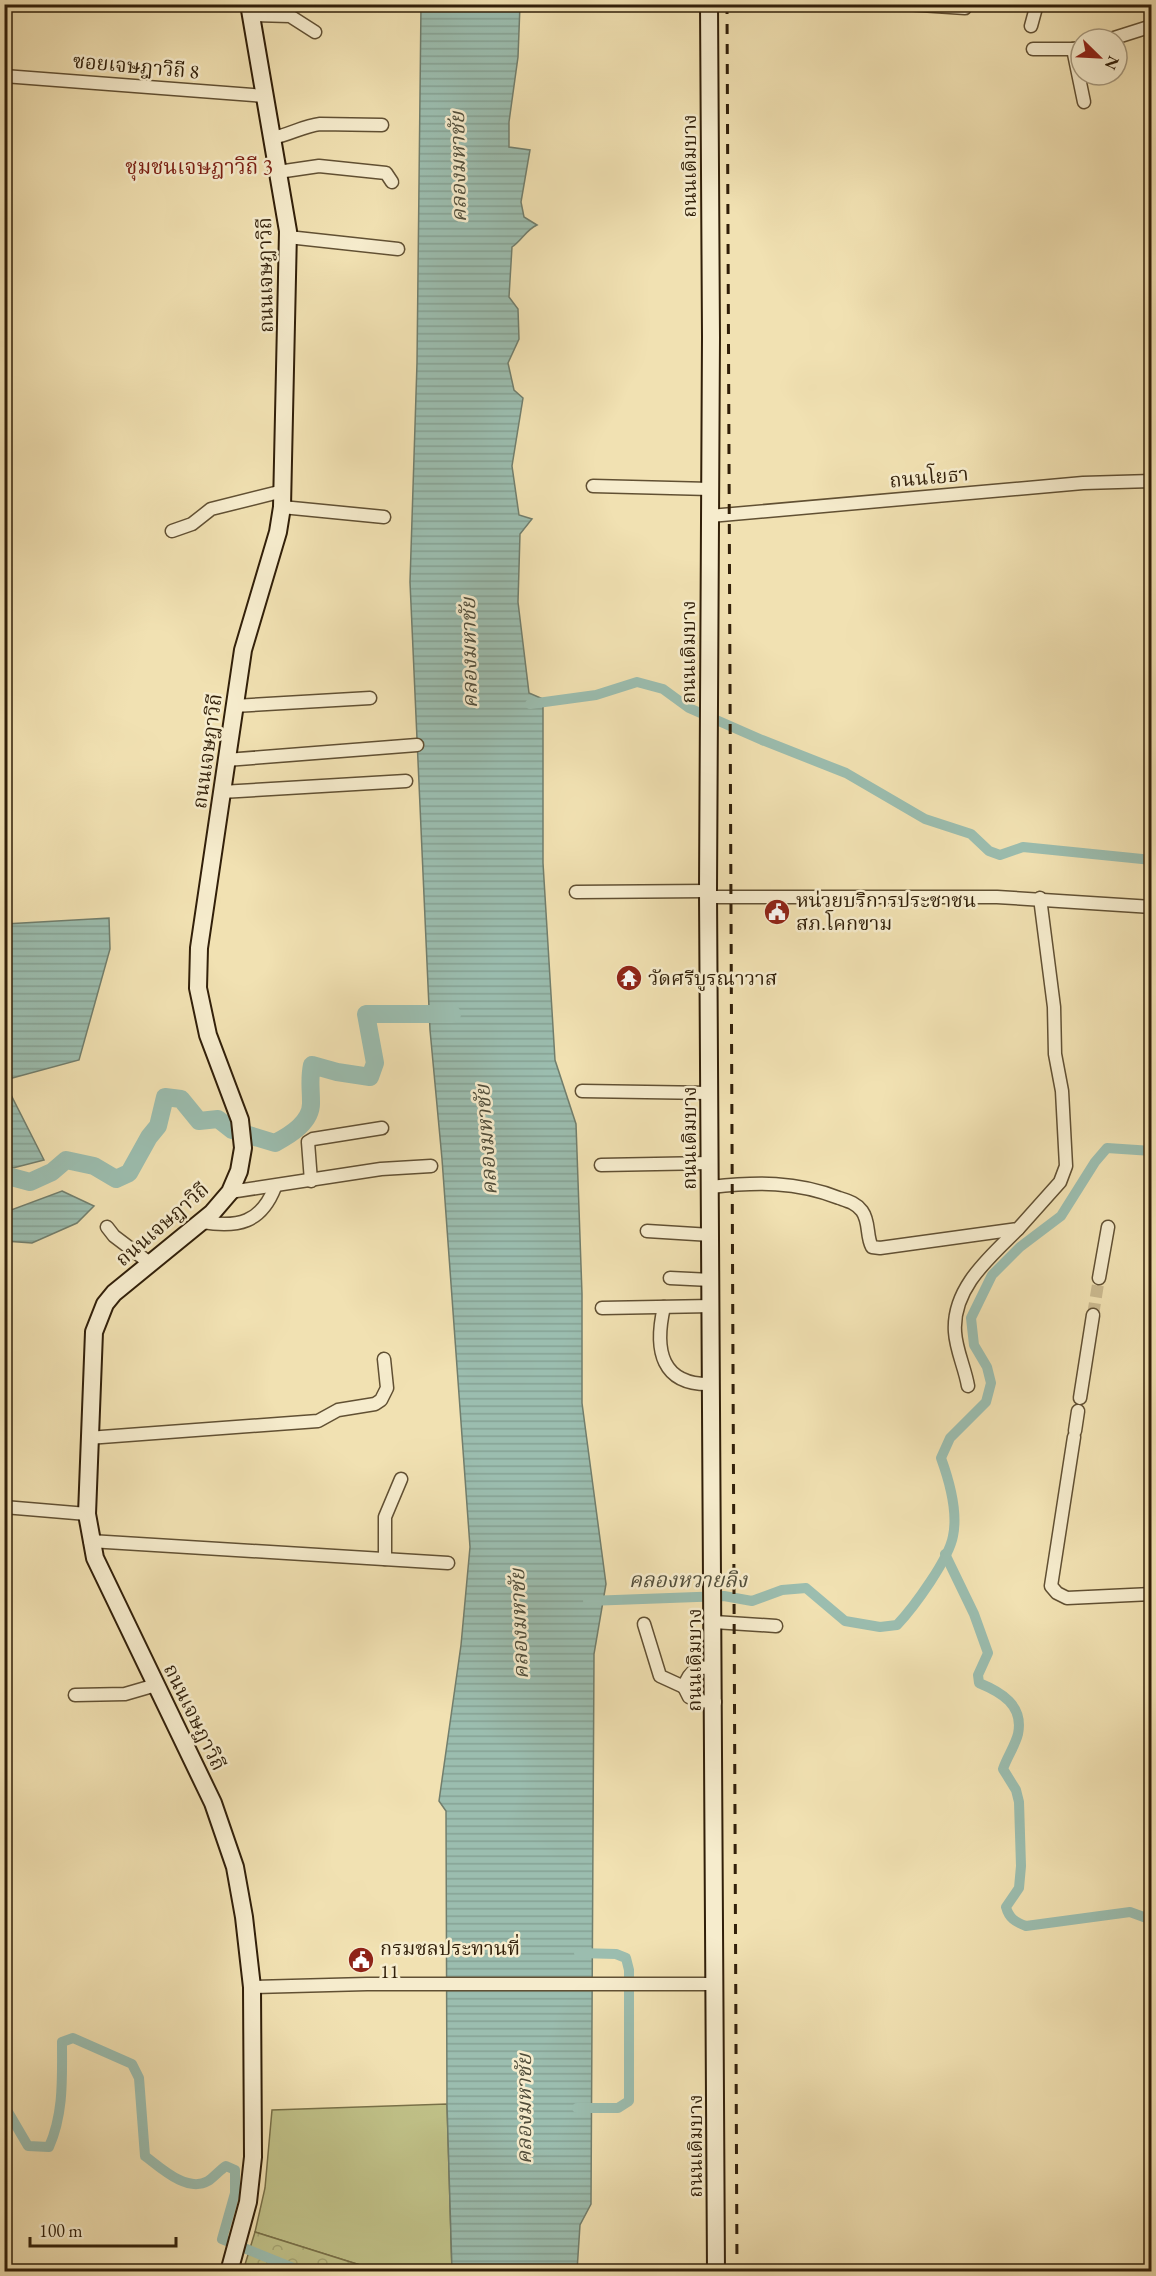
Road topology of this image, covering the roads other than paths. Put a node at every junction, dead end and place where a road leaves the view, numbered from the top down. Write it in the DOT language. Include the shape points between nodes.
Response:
graph roads {
  1 [pos="709,4"];
  2 [pos="905,4"];
  3 [pos="1037,4"];
  4 [pos="964,8"];
  5 [pos="250,10"];
  6 [pos="1031,26"];
  7 [pos="1152,26"];
  8 [pos="315,32"];
  9 [pos="1129,33"];
  10 [pos="1069,48"];
  11 [pos="1033,49"];
  12 [pos="4,76"];
  13 [pos="1082,87"];
  14 [pos="265,96"];
  15 [pos="1084,102"];
  16 [pos="382,125"];
  17 [pos="272,138"];
  18 [pos="278,172"];
  19 [pos="392,182"];
  20 [pos="288,237"];
  21 [pos="398,249"];
  22 [pos="1152,481"];
  23 [pos="593,486"];
  24 [pos="710,489"];
  25 [pos="282,499"];
  26 [pos="710,516"];
  27 [pos="384,517"];
  28 [pos="172,531"];
  29 [pos="370,698"];
  30 [pos="234,706"];
  31 [pos="417,745"];
  32 [pos="226,760"];
  33 [pos="406,781"];
  34 [pos="221,792"];
  35 [pos="576,892"];
  36 [pos="708,894"];
  37 [pos="1040,898"];
  38 [pos="1152,907"];
  39 [pos="582,1091"];
  40 [pos="710,1093"];
  41 [pos="382,1128"];
  42 [pos="710,1163"];
  43 [pos="601,1165"];
  44 [pos="431,1166"];
  45 [pos="311,1181"];
  46 [pos="275,1187"];
  47 [pos="711,1187"];
  48 [pos="230,1192"];
  49 [pos="202,1222"];
  50 [pos="107,1227"];
  51 [pos="1108,1227"];
  52 [pos="1018,1229"];
  53 [pos="646,1231"];
  54 [pos="711,1235"];
  55 [pos="151,1264"];
  56 [pos="669,1278"];
  57 [pos="1099,1278"];
  58 [pos="711,1280"];
  59 [pos="712,1306"];
  60 [pos="664,1307"];
  61 [pos="602,1308"];
  62 [pos="1093,1315"];
  63 [pos="384,1359"];
  64 [pos="712,1384"];
  65 [pos="968,1386"];
  66 [pos="1080,1398"];
  67 [pos="1078,1410"];
  68 [pos="88,1438"];
  69 [pos="400,1479"];
  70 [pos="4,1507"];
  71 [pos="87,1514"];
  72 [pos="90,1541"];
  73 [pos="385,1559"];
  74 [pos="448,1563"];
  75 [pos="1152,1594"];
  76 [pos="714,1614"];
  77 [pos="644,1624"];
  78 [pos="776,1626"];
  79 [pos="714,1668"];
  80 [pos="156,1686"];
  81 [pos="684,1687"];
  82 [pos="75,1695"];
  83 [pos="715,1702"];
  84 [pos="715,1984"];
  85 [pos="252,1988"];
  86 [pos="230,2271"];
  87 [pos="716,2271"];
  1 -- 24 [label="street, ถนนเดิมบาง"];
  2 -- 4 [label="street"];
  3 -- 6 [label="street"];
  5 -- 8 [label="street" via="290,16"];
  5 -- 14 [label="street, ถนนเจษฎาวิถี"];
  7 -- 9 [label="street"];
  10 -- 11 [label="street"];
  12 -- 14 [label="street, ซอยเจษฎาวิถี 8"];
  13 -- 15 [label="street"];
  14 -- 17 [label="street, ถนนเจษฎาวิถี"];
  16 -- 17 [label="street" via="310,125 295,134"];
  17 -- 18 [label="street, ถนนเจษฎาวิถี"];
  18 -- 19 [label="street" via="319,166 386,173"];
  18 -- 20 [label="street, ถนนเจษฎาวิถี"];
  20 -- 21 [label="street"];
  20 -- 25 [label="street, ถนนเจษฎาวิถี"];
  22 -- 26 [label="street, ถนนโยธา" via="1083,483"];
  23 -- 24 [label="street"];
  24 -- 26 [label="street, ถนนเดิมบาง"];
  25 -- 27 [label="street"];
  25 -- 28 [label="street" via="211,509 192,524"];
  25 -- 30 [label="street, ถนนเจษฎาวิถี" via="278,532 249,625"];
  26 -- 36 [label="street, ถนนเดิมบาง"];
  29 -- 30 [label="street"];
  30 -- 32 [label="street, ถนนเจษฎาวิถี"];
  31 -- 32 [label="street"];
  32 -- 34 [label="street, ถนนเจษฎาวิถี"];
  33 -- 34 [label="street"];
  34 -- 48 [label="street, ถนนเจษฎาวิถี" via="199,948 198,988 208,1035 241,1126 243,1148"];
  35 -- 36 [label="street"];
  36 -- 37 [label="street"];
  36 -- 40 [label="street, ถนนเดิมบาง"];
  37 -- 38 [label="street"];
  37 -- 52 [label="street" via="1054,1007 1066,1166 1049,1198"];
  39 -- 40 [label="street"];
  40 -- 42 [label="street, ถนนเดิมบาง"];
  41 -- 45 [label="street" via="308,1142"];
  42 -- 43 [label="street"];
  42 -- 47 [label="street, ถนนเดิมบาง"];
  44 -- 45 [label="street" via="381,1169"];
  45 -- 46 [label="street"];
  46 -- 48 [label="street"];
  46 -- 49 [label="street" via="260,1212 247,1221 221,1225"];
  47 -- 52 [label="street" via="780,1183 821,1191 856,1204 863,1213 872,1247"];
  47 -- 54 [label="street, ถนนเดิมบาง"];
  48 -- 49 [label="street, ถนนเจษฎาวิถี"];
  49 -- 55 [label="street, ถนนเจษฎาวิถี"];
  50 -- 55 [label="street"];
  51 -- 57 [label="street"];
  52 -- 65 [label="street" via="976,1272 960,1301 955,1332"];
  53 -- 54 [label="street"];
  54 -- 58 [label="street, ถนนเดิมบาง"];
  55 -- 68 [label="street, ถนนเจษฎาวิถี" via="114,1293 99,1316 94,1332"];
  56 -- 58 [label="street"];
  58 -- 59 [label="street, ถนนเดิมบาง"];
  59 -- 60 [label="street"];
  59 -- 64 [label="street, ถนนเดิมบาง"];
  60 -- 61 [label="street"];
  60 -- 64 [label="street" via="662,1352 667,1365 675,1377 685,1382"];
  62 -- 66 [label="street"];
  63 -- 68 [label="street" via="387,1388 381,1400 338,1410 318,1421"];
  64 -- 76 [label="street, ถนนเดิมบาง"];
  67 -- 75 [label="street" via="1052,1586 1067,1598"];
  68 -- 71 [label="street, ถนนเจษฎาวิถี"];
  69 -- 73 [label="street" via="385,1517"];
  70 -- 71 [label="street"];
  71 -- 72 [label="street, ถนนเจษฎาวิถี"];
  72 -- 73 [label="street"];
  72 -- 80 [label="street, ถนนเจษฎาวิถี"];
  73 -- 74 [label="street"];
  76 -- 78 [label="street"];
  76 -- 79 [label="street, ถนนเดิมบาง"];
  77 -- 81 [label="street" via="660,1676"];
  79 -- 81 [label="street" via="692,1671"];
  79 -- 83 [label="street, ถนนเดิมบาง"];
  80 -- 82 [label="street" via="118,1695"];
  80 -- 85 [label="street, ถนนเจษฎาวิถี" via="205,1785 226,1838 244,1917"];
  81 -- 83 [label="street" via="689,1697"];
  83 -- 84 [label="street, ถนนเดิมบาง"];
  84 -- 85 [label="street" via="367,1984"];
  84 -- 87 [label="street, ถนนเดิมบาง"];
  85 -- 86 [label="street, ถนนเจษฎาวิถี" via="252,2179"];
}
